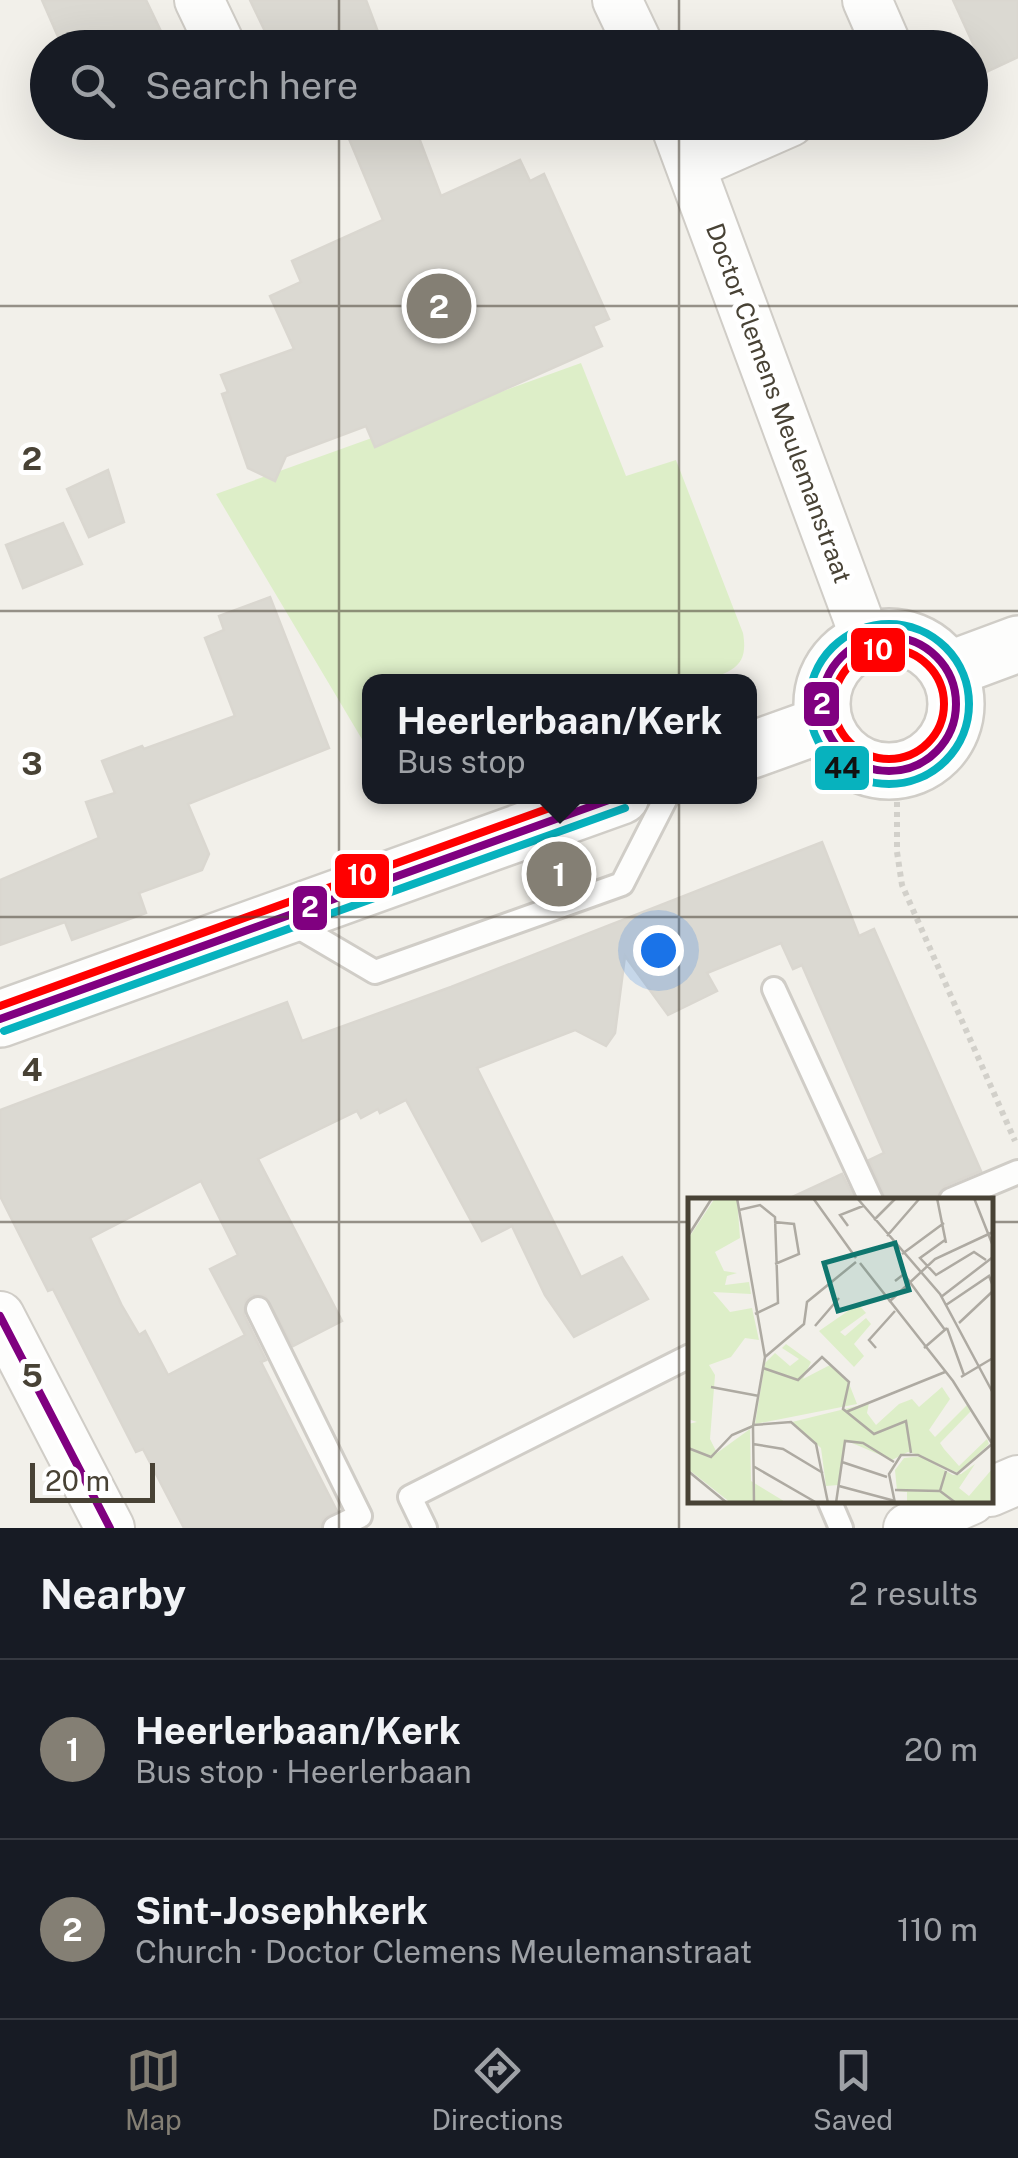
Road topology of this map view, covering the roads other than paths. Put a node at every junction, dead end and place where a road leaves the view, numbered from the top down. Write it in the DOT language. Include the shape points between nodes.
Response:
graph roads {
  1 [pos="200,0"];
  2 [pos="617,0"];
  3 [pos="868,0"];
  4 [pos="214,30"];
  5 [pos="631,30"];
  6 [pos="880,30"];
  7 [pos="683,144"];
  8 [pos="866,640"];
  9 [pos="1018,644"];
  10 [pos="948,670"];
  11 [pos="824,724"];
  12 [pos="757,747"];
  13 [pos="598,804"];
  14 [pos="663,804"];
  15 [pos="283,918"];
  16 [pos="774,990"];
  17 [pos="0,1019"];
  18 [pos="1018,1172"];
  19 [pos="870,1198"];
  20 [pos="956,1198"];
  21 [pos="258,1308"];
  22 [pos="0,1316"];
  23 [pos="688,1357"];
  24 [pos="1018,1480"];
  25 [pos="993,1491"];
  26 [pos="830,1503"];
  27 [pos="964,1503"];
  28 [pos="110,1528"];
  29 [pos="335,1528"];
  30 [pos="425,1528"];
  31 [pos="841,1528"];
  32 [pos="908,1528"];
  1 -- 4 [label="street"];
  2 -- 5 [label="street"];
  3 -- 6 [label="street"];
  7 -- 8 [label="street, Doctor Clemens Meulemanstraat"];
  8 -- 10 [label="street" via="912,641"];
  8 -- 11 [label="street" via="848,650 824,684"];
  9 -- 10 [label="street"];
  10 -- 11 [label="street" via="956,702 950,734 928,759 897,772 866,768 840,751"];
  11 -- 12 [label="street"];
  13 -- 15 [label="street"];
  14 -- 15 [label="lane" via="622,884 375,972"];
  15 -- 17 [label="street"];
  16 -- 19 [label="lane"];
  18 -- 20 [label="lane"];
  21 -- 29 [label="lane" via="360,1516"];
  22 -- 28 [label="street"];
  23 -- 30 [label="lane" via="410,1496"];
  24 -- 25 [label="street"];
  26 -- 31 [label="lane"];
  27 -- 32 [label="street"];
}
